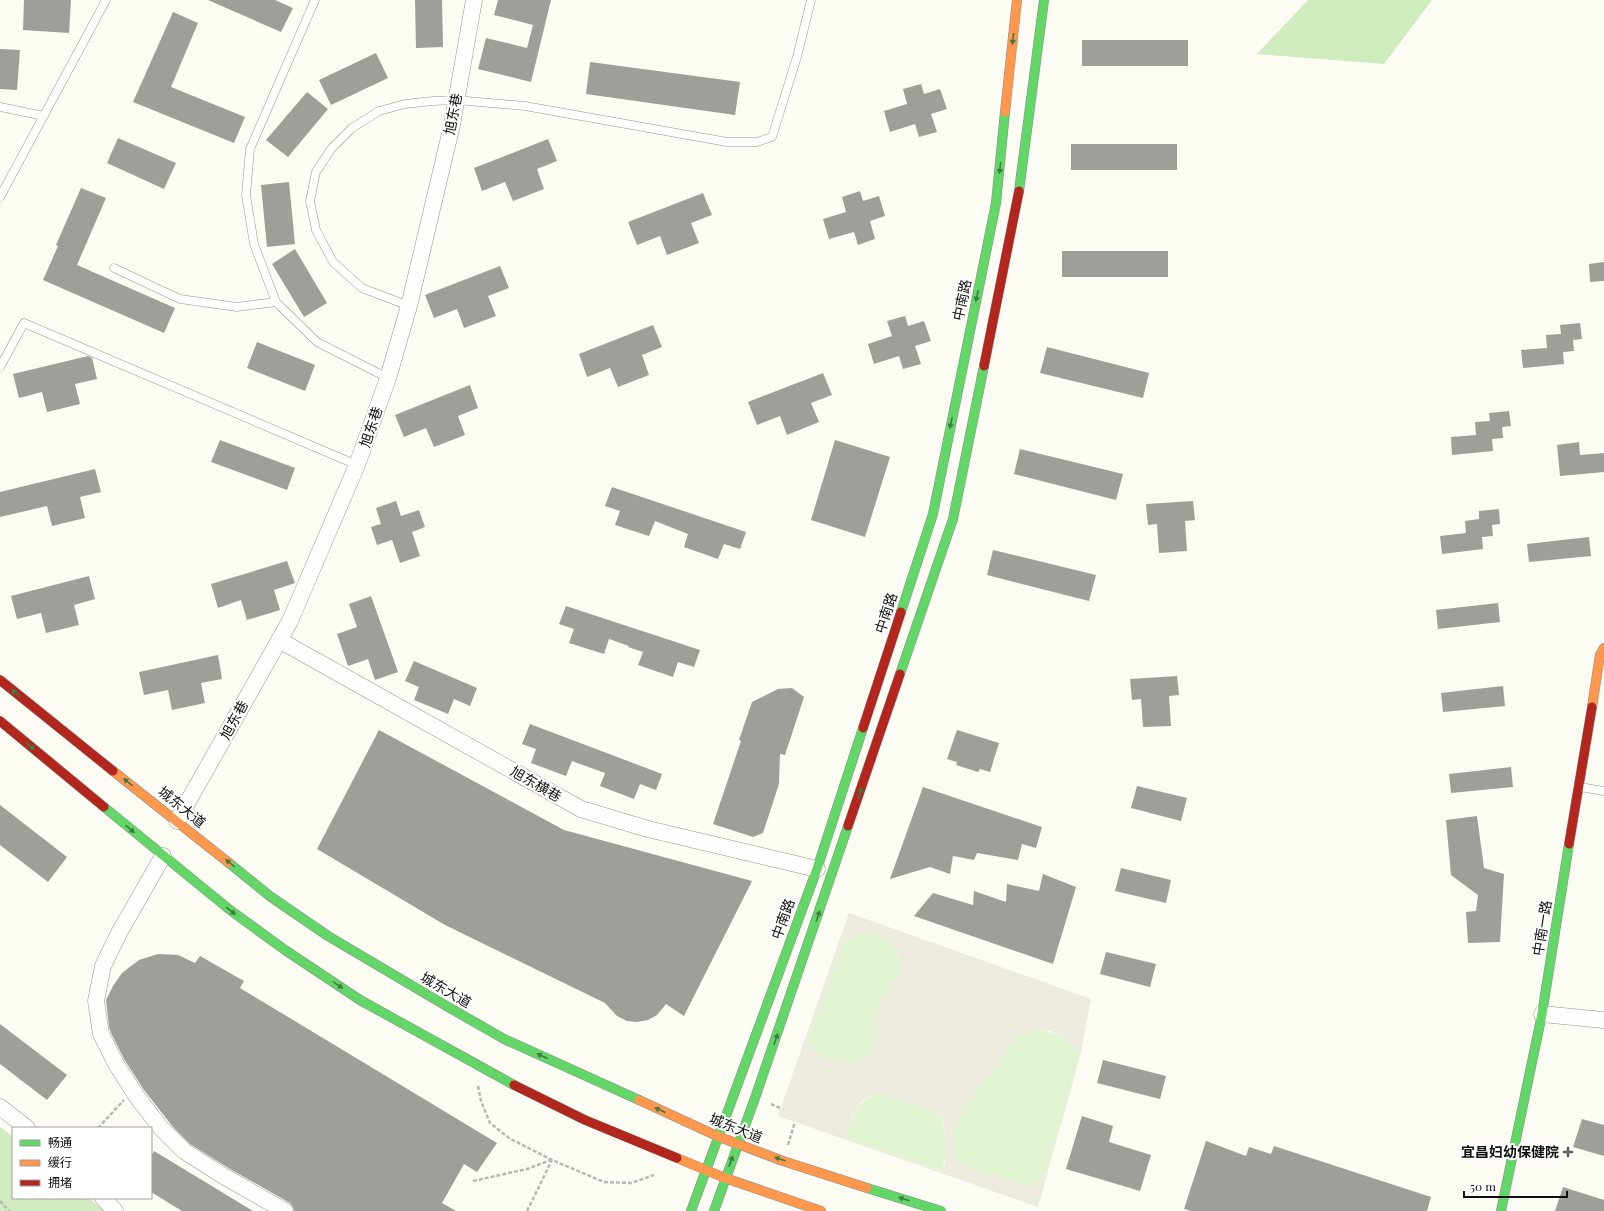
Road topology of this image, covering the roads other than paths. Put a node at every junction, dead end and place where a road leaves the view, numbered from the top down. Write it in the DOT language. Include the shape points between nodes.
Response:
graph roads {
  1 [pos="106,0"];
  2 [pos="315,0"];
  3 [pos="474,0"];
  4 [pos="811,0"];
  5 [pos="1017,0"];
  6 [pos="1044,0"];
  7 [pos="456,100"];
  8 [pos="0,107"];
  9 [pos="44,116"];
  10 [pos="0,197"];
  11 [pos="114,268"];
  12 [pos="276,302"];
  13 [pos="409,306"];
  14 [pos="0,367"];
  15 [pos="388,378"];
  16 [pos="357,465"];
  17 [pos="279,640"];
  18 [pos="1604,648"];
  19 [pos="0,680"];
  20 [pos="0,721"];
  21 [pos="1579,787"];
  22 [pos="1604,791"];
  23 [pos="177,821"];
  24 [pos="163,856"];
  25 [pos="817,869"];
  26 [pos="1542,1014"];
  27 [pos="1604,1020"];
  28 [pos="0,1107"];
  29 [pos="26,1127"];
  30 [pos="717,1136"];
  31 [pos="737,1144"];
  32 [pos="705,1170"];
  33 [pos="725,1178"];
  34 [pos="104,1199"];
  35 [pos="115,1211"];
  36 [pos="286,1211"];
  37 [pos="691,1211"];
  38 [pos="714,1211"];
  39 [pos="820,1211"];
  40 [pos="941,1211"];
  41 [pos="1502,1211"];
  1 -- 9 [label="lane"];
  2 -- 12 [label="lane" via="250,149 246,195 254,244"];
  3 -- 7 [label="street, 旭东巷"];
  4 -- 7 [label="lane" via="797,57 772,137 756,142 726,142 525,106"];
  5 -- 25 [label="main road, 中南路, one-way" via="996,203 933,514"];
  31 -- 6 [label="main road, one-way" via="758,1091 953,519 1017,206"];
  7 -- 13 [label="street, 旭东巷"];
  7 -- 13 [label="lane" via="405,104 380,111 352,128 331,149 316,172 310,201 316,230 333,262 362,288"];
  8 -- 9 [label="lane"];
  9 -- 10 [label="lane"];
  11 -- 12 [label="lane" via="180,299 237,307"];
  12 -- 15 [label="lane" via="317,342"];
  13 -- 15 [label="street, 旭东巷"];
  14 -- 16 [label="lane" via="24,323"];
  15 -- 16 [label="street, 旭东巷"];
  16 -- 17 [label="street, 旭东巷" via="290,621"];
  17 -- 23 [label="street, 旭东巷"];
  17 -- 25 [label="street, 旭东横巷" via="580,809 648,829"];
  18 -- 21 [label="main road, 中南一路" via="1600,655"];
  23 -- 19 [label="main road, 城东大道, one-way"];
  20 -- 24 [label="main road, one-way"];
  21 -- 22 [label="lane"];
  21 -- 26 [label="main road, 中南一路"];
  30 -- 23 [label="main road, 城东大道, one-way" via="504,1039 443,1004 328,936 271,897"];
  24 -- 32 [label="main road, one-way" via="230,910 360,1000 507,1082 585,1120"];
  24 -- 36 [label="street" via="103,966 96,1001 102,1034 116,1064 133,1091 161,1128 184,1151"];
  25 -- 30 [label="main road, 中南路"];
  26 -- 27 [label="street"];
  26 -- 41 [label="main road, 中南一路"];
  28 -- 29 [label="street"];
  30 -- 31 [label="main road, 城东大道"];
  30 -- 32 [label="main road, 中南路"];
  33 -- 31 [label="main road, one-way"];
  40 -- 31 [label="main road, 城东大道, one-way"];
  32 -- 33 [label="main road"];
  32 -- 37 [label="main road, 中南路"];
  33 -- 38 [label="main road"];
  33 -- 39 [label="main road"];
  34 -- 35 [label="street"];
}
